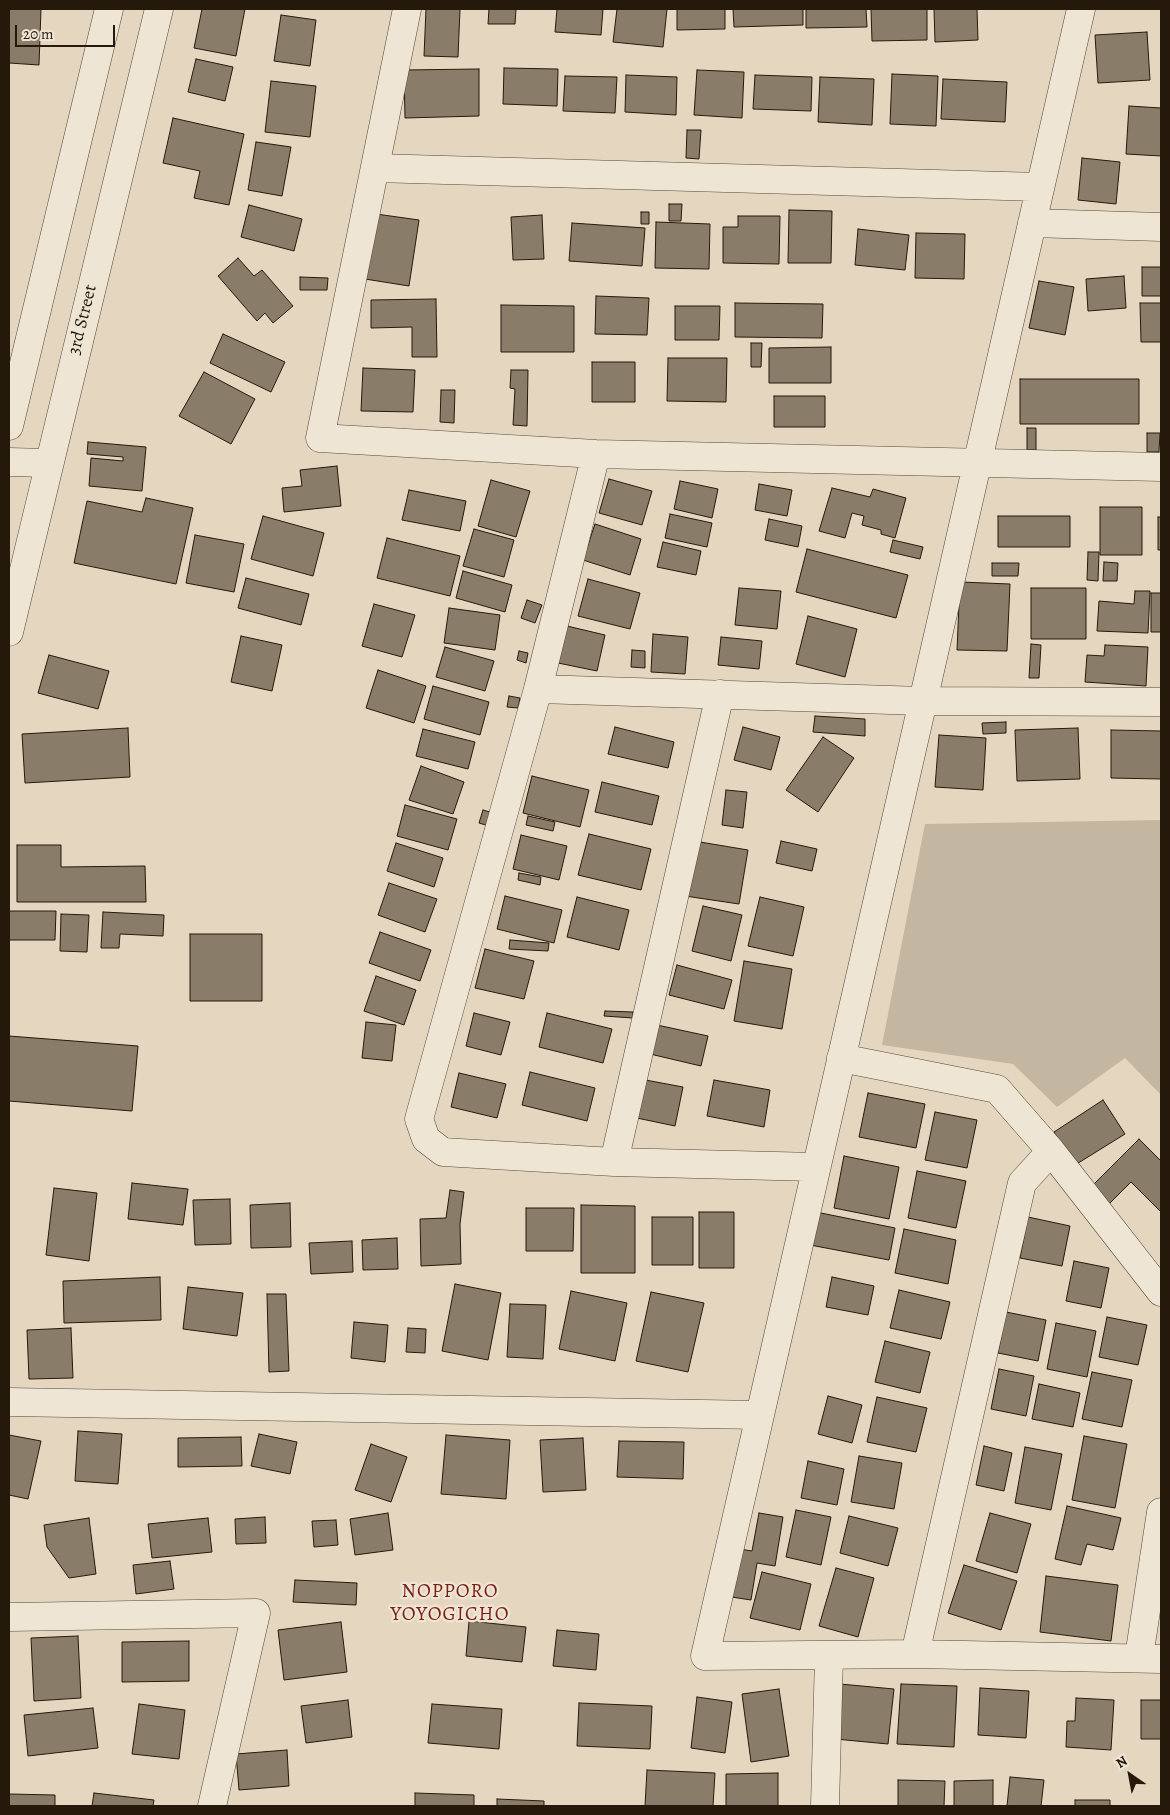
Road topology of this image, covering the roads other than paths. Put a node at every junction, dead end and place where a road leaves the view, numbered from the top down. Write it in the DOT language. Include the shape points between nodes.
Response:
graph roads {
  1 [pos="109,9"];
  2 [pos="159,9"];
  3 [pos="407,9"];
  4 [pos="1081,9"];
  5 [pos="375,168"];
  6 [pos="1040,187"];
  7 [pos="1032,223"];
  8 [pos="1161,227"];
  9 [pos="9,426"];
  10 [pos="596,454"];
  11 [pos="9,462"];
  12 [pos="48,463"];
  13 [pos="976,464"];
  14 [pos="1161,467"];
  15 [pos="9,632"];
  16 [pos="538,690"];
  17 [pos="720,694"];
  18 [pos="923,700"];
  19 [pos="1161,702"];
  20 [pos="841,1058"];
  21 [pos="1051,1151"];
  22 [pos="614,1162"];
  23 [pos="816,1167"];
  24 [pos="1161,1292"];
  25 [pos="9,1402"];
  26 [pos="760,1415"];
  27 [pos="1161,1512"];
  28 [pos="9,1617"];
  29 [pos="915,1654"];
  30 [pos="829,1656"];
  31 [pos="1150,1658"];
  32 [pos="212,1806"];
  33 [pos="825,1806"];
  1 -- 9 [label="street"];
  2 -- 12 [label="street, 3rd Street"];
  3 -- 5 [label="street"];
  4 -- 6 [label="street"];
  5 -- 6 [label="street"];
  5 -- 10 [label="street" via="320,438"];
  6 -- 7 [label="street"];
  7 -- 8 [label="street"];
  7 -- 13 [label="street"];
  10 -- 13 [label="street"];
  10 -- 16 [label="street"];
  11 -- 12 [label="street"];
  12 -- 15 [label="street, 3rd Street"];
  13 -- 14 [label="street"];
  13 -- 18 [label="street"];
  16 -- 17 [label="street"];
  16 -- 22 [label="street" via="419,1118 426,1140 443,1152"];
  17 -- 18 [label="street"];
  17 -- 22 [label="street"];
  18 -- 19 [label="street"];
  18 -- 20 [label="street"];
  20 -- 21 [label="street" via="997,1089"];
  20 -- 23 [label="street"];
  21 -- 24 [label="street"];
  21 -- 29 [label="street" via="1022,1182"];
  22 -- 23 [label="street"];
  23 -- 26 [label="street"];
  25 -- 26 [label="street"];
  26 -- 30 [label="street" via="705,1656"];
  27 -- 31 [label="street"];
  28 -- 32 [label="street" via="256,1613"];
  29 -- 30 [label="street"];
  29 -- 31 [label="street"];
  30 -- 33 [label="street"];
}
